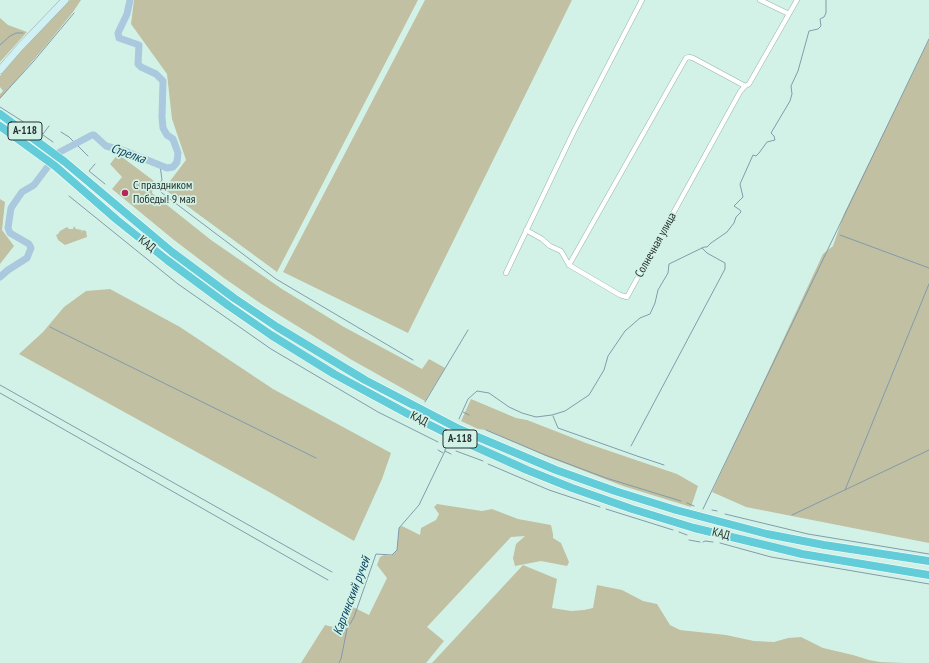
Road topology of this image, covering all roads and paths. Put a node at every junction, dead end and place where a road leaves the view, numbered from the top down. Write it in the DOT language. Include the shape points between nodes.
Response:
graph roads {
  1 [pos="65,0"];
  2 [pos="642,0"];
  3 [pos="760,0"];
  4 [pos="798,0"];
  5 [pos="789,14"];
  6 [pos="0,70"];
  7 [pos="745,86"];
  8 [pos="0,114"];
  9 [pos="0,126"];
  10 [pos="526,230"];
  11 [pos="569,266"];
  12 [pos="506,273"];
  13 [pos="929,561"];
  14 [pos="929,575"];
  1 -- 6 [label="main road"];
  2 -- 10 [label="street"];
  3 -- 5 [label="street"];
  4 -- 5 [label="street"];
  5 -- 7 [label="street" via="749,84"];
  7 -- 11 [label="street" via="693,58 686,58"];
  7 -- 11 [label="street, Солнечная улица" via="627,297"];
  8 -- 13 [label="highway, КАД / А-118" via="66,162 172,252 234,298 364,380 460,429 556,470 676,510 767,534"];
  9 -- 14 [label="highway, КАД / А-118" via="55,166 167,260 271,335 334,374 456,438 572,488 694,528 802,554"];
  10 -- 11 [label="street, Солнечная улица" via="561,251"];
  10 -- 12 [label="street"];
}
